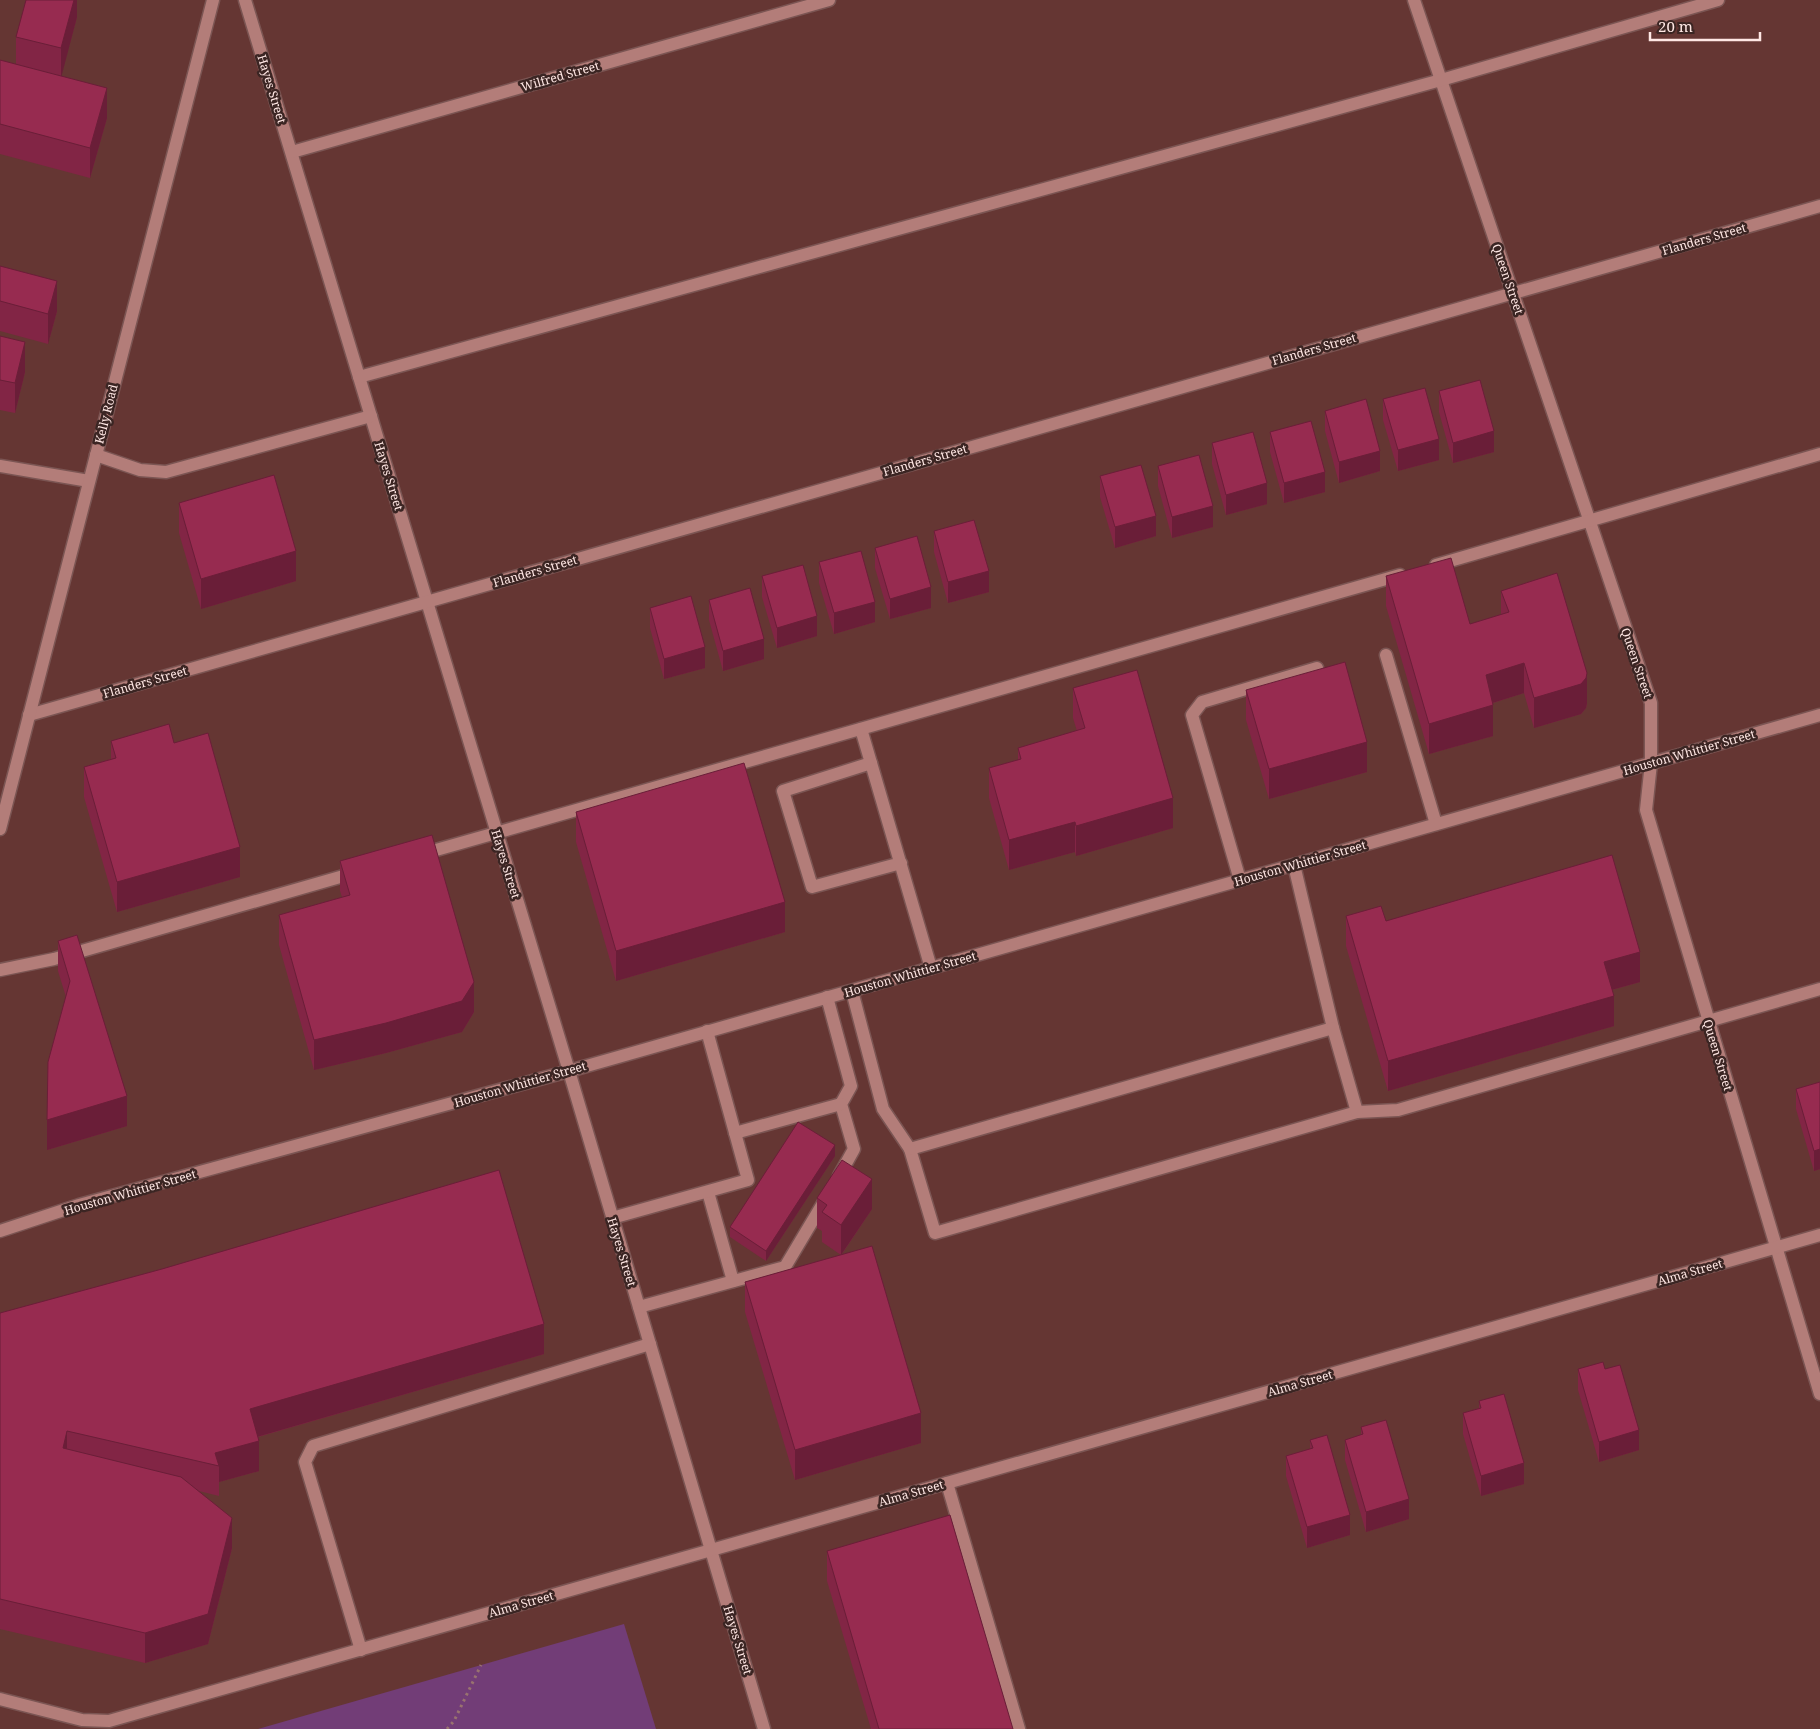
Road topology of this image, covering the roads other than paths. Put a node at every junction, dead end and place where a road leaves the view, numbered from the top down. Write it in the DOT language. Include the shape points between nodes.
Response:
graph roads {
  1 [pos="213,0"];
  2 [pos="245,0"];
  3 [pos="829,0"];
  4 [pos="1414,0"];
  5 [pos="1718,0"];
  6 [pos="1441,80"];
  7 [pos="292,152"];
  8 [pos="1820,206"];
  9 [pos="1512,293"];
  10 [pos="359,376"];
  11 [pos="371,416"];
  12 [pos="1820,454"];
  13 [pos="96,455"];
  14 [pos="0,466"];
  15 [pos="89,481"];
  16 [pos="1589,521"];
  17 [pos="427,601"];
  18 [pos="1386,655"];
  19 [pos="1318,668"];
  20 [pos="29,715"];
  21 [pos="1820,715"];
  22 [pos="861,729"];
  23 [pos="871,763"];
  24 [pos="1651,763"];
  25 [pos="1436,824"];
  26 [pos="0,829"];
  27 [pos="497,833"];
  28 [pos="412,857"];
  29 [pos="901,863"];
  30 [pos="1294,865"];
  31 [pos="365,870"];
  32 [pos="1240,880"];
  33 [pos="931,968"];
  34 [pos="0,970"];
  35 [pos="1820,989"];
  36 [pos="852,991"];
  37 [pos="827,997"];
  38 [pos="1708,1020"];
  39 [pos="1334,1028"];
  40 [pos="707,1031"];
  41 [pos="569,1071"];
  42 [pos="841,1104"];
  43 [pos="1357,1112"];
  44 [pos="735,1133"];
  45 [pos="910,1149"];
  46 [pos="708,1192"];
  47 [pos="612,1218"];
  48 [pos="0,1231"];
  49 [pos="1820,1235"];
  50 [pos="1776,1247"];
  51 [pos="734,1281"];
  52 [pos="639,1307"];
  53 [pos="650,1344"];
  54 [pos="1820,1394"];
  55 [pos="946,1483"];
  56 [pos="711,1550"];
  57 [pos="361,1650"];
  58 [pos="0,1699"];
  59 [pos="764,1729"];
  60 [pos="1019,1729"];
  1 -- 13 [label="street, Kelly Road"];
  2 -- 7 [label="street, Hayes Street"];
  3 -- 7 [label="street, Wilfred Street"];
  4 -- 6 [label="street, Queen Street"];
  5 -- 6 [label="street"];
  6 -- 9 [label="street, Queen Street"];
  6 -- 10 [label="street"];
  7 -- 10 [label="street, Hayes Street"];
  8 -- 9 [label="street, Flanders Street"];
  9 -- 16 [label="street, Queen Street"];
  9 -- 17 [label="street, Flanders Street"];
  10 -- 11 [label="street, Hayes Street"];
  11 -- 13 [label="street" via="166,472 140,470"];
  11 -- 17 [label="street, Hayes Street"];
  12 -- 16 [label="street"];
  13 -- 15 [label="street, Kelly Road"];
  14 -- 15 [label="street"];
  15 -- 20 [label="street, Kelly Road"];
  16 -- 22 [label="street"];
  16 -- 24 [label="street, Queen Street" via="1651,703"];
  17 -- 20 [label="street, Flanders Street"];
  17 -- 27 [label="street, Hayes Street"];
  18 -- 25 [label="street"];
  19 -- 32 [label="street" via="1202,702 1192,715"];
  20 -- 26 [label="street, Kelly Road"];
  21 -- 24 [label="street, Houston Whittier Street"];
  22 -- 23 [label="street"];
  22 -- 27 [label="street"];
  23 -- 29 [label="street"];
  23 -- 29 [label="street" via="783,791 812,887"];
  24 -- 25 [label="street, Houston Whittier Street"];
  24 -- 38 [label="street, Queen Street" via="1646,810"];
  25 -- 30 [label="street, Houston Whittier Street"];
  27 -- 28 [label="street"];
  27 -- 41 [label="street, Hayes Street"];
  29 -- 33 [label="street"];
  30 -- 32 [label="street, Houston Whittier Street"];
  30 -- 39 [label="street"];
  31 -- 34 [label="street" via="54,959"];
  32 -- 33 [label="street, Houston Whittier Street"];
  33 -- 36 [label="street, Houston Whittier Street"];
  35 -- 38 [label="street"];
  36 -- 37 [label="street, Houston Whittier Street"];
  36 -- 45 [label="street" via="883,1109"];
  37 -- 40 [label="street, Houston Whittier Street"];
  37 -- 42 [label="street" via="851,1086"];
  38 -- 43 [label="street" via="1398,1110"];
  38 -- 50 [label="street, Queen Street"];
  39 -- 43 [label="street"];
  39 -- 45 [label="street"];
  40 -- 41 [label="street, Houston Whittier Street"];
  40 -- 44 [label="street"];
  41 -- 47 [label="street, Hayes Street"];
  41 -- 48 [label="street, Houston Whittier Street" via="79,1206"];
  42 -- 44 [label="street"];
  42 -- 51 [label="street" via="854,1149 785,1267"];
  43 -- 45 [label="street" via="935,1233"];
  44 -- 46 [label="street" via="748,1180"];
  46 -- 47 [label="street"];
  46 -- 51 [label="street"];
  47 -- 52 [label="street, Hayes Street"];
  49 -- 50 [label="street, Alma Street"];
  50 -- 54 [label="street, Queen Street"];
  50 -- 55 [label="street, Alma Street"];
  51 -- 52 [label="street"];
  52 -- 53 [label="street, Hayes Street"];
  53 -- 56 [label="street, Hayes Street"];
  53 -- 57 [label="street" via="313,1446 305,1462"];
  55 -- 56 [label="street, Alma Street"];
  55 -- 60 [label="street"];
  56 -- 57 [label="street, Alma Street"];
  56 -- 59 [label="street, Hayes Street"];
  57 -- 58 [label="street, Alma Street" via="109,1721 82,1720"];
}
